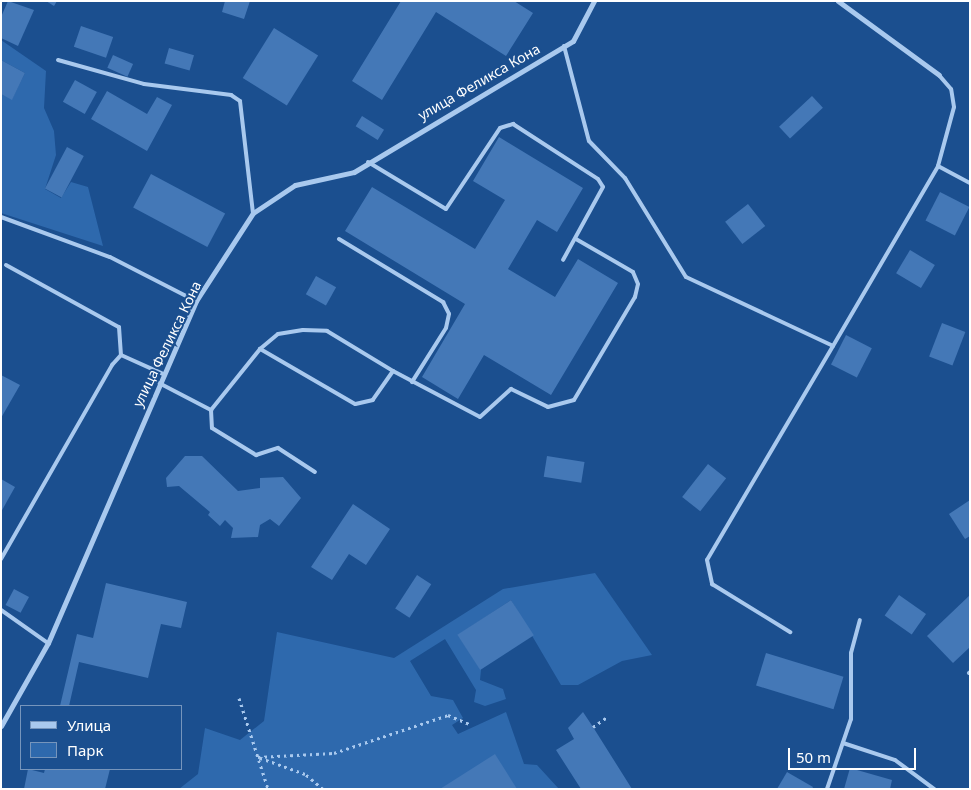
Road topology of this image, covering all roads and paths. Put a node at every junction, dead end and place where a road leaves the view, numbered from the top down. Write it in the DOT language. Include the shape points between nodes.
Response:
graph roads {
  1 [pos="594,1"];
  2 [pos="838,1"];
  3 [pos="564,46"];
  4 [pos="58,60"];
  5 [pos="939,76"];
  6 [pos="368,162"];
  7 [pos="938,166"];
  8 [pos="970,183"];
  9 [pos="252,213"];
  10 [pos="1,217"];
  11 [pos="339,239"];
  12 [pos="576,239"];
  13 [pos="563,260"];
  14 [pos="6,266"];
  15 [pos="196,301"];
  16 [pos="832,346"];
  17 [pos="260,349"];
  18 [pos="121,355"];
  19 [pos="393,371"];
  20 [pos="163,374"];
  21 [pos="412,382"];
  22 [pos="159,383"];
  23 [pos="211,410"];
  24 [pos="315,472"];
  25 [pos="1,559"];
  26 [pos="1,610"];
  27 [pos="860,620"];
  28 [pos="790,632"];
  29 [pos="48,643"];
  30 [pos="239,698"];
  31 [pos="606,718"];
  32 [pos="469,724"];
  33 [pos="1,726"];
  34 [pos="593,727"];
  35 [pos="843,743"];
  36 [pos="258,756"];
  37 [pos="268,789"];
  38 [pos="323,789"];
  39 [pos="827,789"];
  40 [pos="934,789"];
  1 -- 3 [label="street, улица Феликса Кона" via="573,41"];
  2 -- 5 [label="street"];
  3 -- 6 [label="street, улица Феликса Кона"];
  3 -- 16 [label="lane" via="589,141 625,178 686,277"];
  4 -- 9 [label="lane" via="144,84 231,95 240,101"];
  5 -- 7 [label="lane" via="951,89 954,108"];
  6 -- 9 [label="street, улица Феликса Кона" via="354,172 295,185"];
  6 -- 12 [label="lane" via="446,208 500,128 513,124 598,179 601,196"];
  7 -- 8 [label="lane"];
  7 -- 16 [label="lane"];
  9 -- 15 [label="street, улица Феликса Кона"];
  10 -- 15 [label="lane" via="110,257"];
  11 -- 21 [label="lane" via="443,302 448,314 446,328"];
  12 -- 13 [label="lane"];
  12 -- 21 [label="lane" via="633,272 638,284 574,400 548,407 511,390 480,417"];
  14 -- 18 [label="lane" via="119,327"];
  15 -- 20 [label="street, улица Феликса Кона"];
  16 -- 28 [label="lane" via="707,560 712,584"];
  17 -- 19 [label="lane" via="278,334 327,331"];
  17 -- 19 [label="lane" via="355,404 372,400"];
  17 -- 23 [label="lane"];
  18 -- 20 [label="lane"];
  18 -- 25 [label="lane"];
  19 -- 21 [label="lane"];
  20 -- 22 [label="street, улица Феликса Кона"];
  22 -- 23 [label="lane"];
  22 -- 29 [label="street, улица Феликса Кона"];
  23 -- 24 [label="lane" via="212,428 256,455 278,448"];
  26 -- 29 [label="lane"];
  27 -- 35 [label="lane" via="851,653 852,707"];
  29 -- 33 [label="street, улица Феликса Кона"];
  30 -- 36 [label="path"];
  31 -- 34 [label="path"];
  32 -- 36 [label="path" via="448,715 334,753"];
  35 -- 39 [label="lane"];
  35 -- 40 [label="lane" via="895,760"];
  36 -- 37 [label="path"];
  36 -- 38 [label="path" via="305,774"];
}
